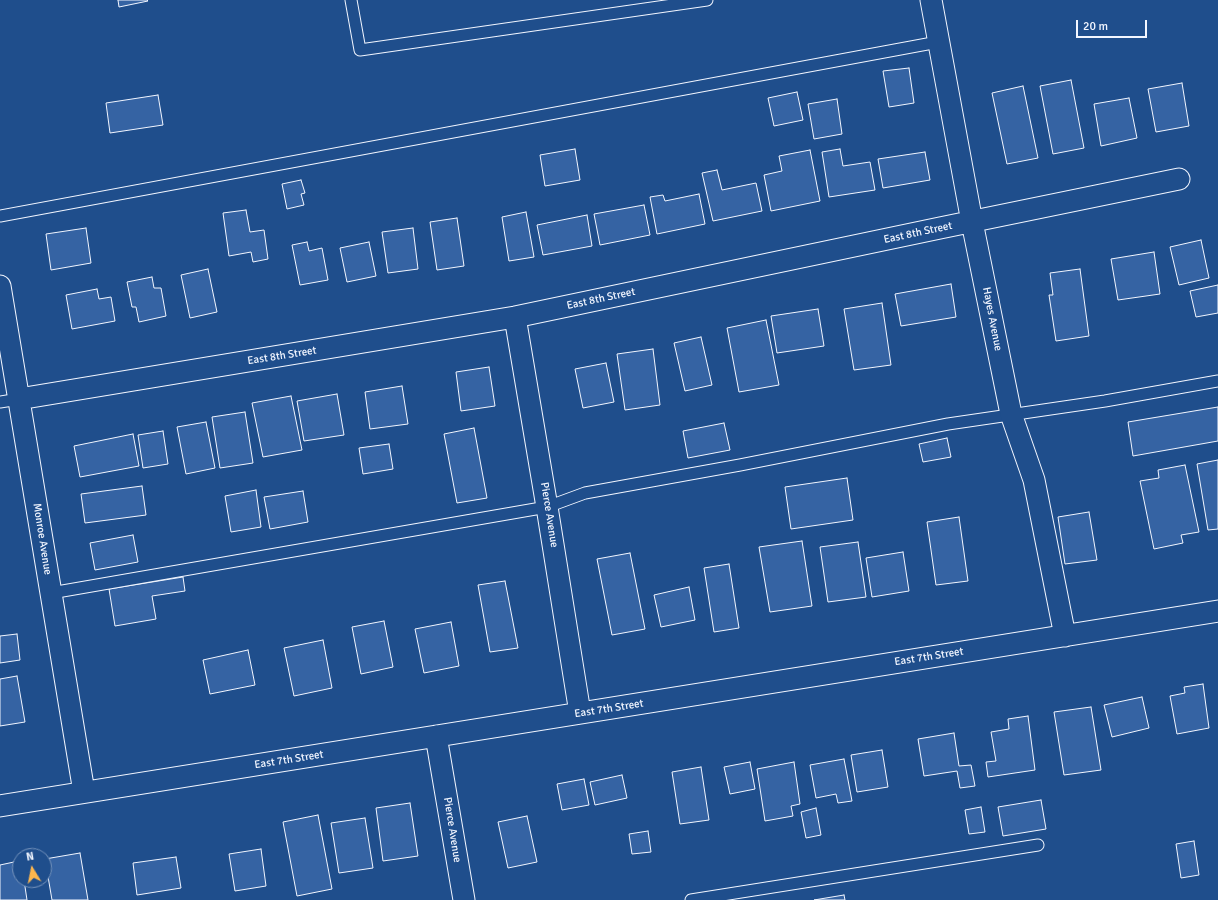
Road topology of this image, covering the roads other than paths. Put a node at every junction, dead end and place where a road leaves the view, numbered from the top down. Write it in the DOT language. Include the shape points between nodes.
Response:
graph roads {
  1 [pos="350,0"];
  2 [pos="707,0"];
  3 [pos="930,0"];
  4 [pos="938,42"];
  5 [pos="1179,180"];
  6 [pos="0,216"];
  7 [pos="972,222"];
  8 [pos="0,286"];
  9 [pos="515,317"];
  10 [pos="1218,381"];
  11 [pos="10,401"];
  12 [pos="1011,414"];
  13 [pos="548,507"];
  14 [pos="51,593"];
  15 [pos="1218,611"];
  16 [pos="1065,636"];
  17 [pos="580,713"];
  18 [pos="436,736"];
  19 [pos="84,792"];
  20 [pos="0,806"];
  21 [pos="1038,845"];
  22 [pos="464,900"];
  23 [pos="691,900"];
  1 -- 2 [label="lane" via="360,50"];
  3 -- 4 [label="street, Hayes Avenue"];
  4 -- 6 [label="lane"];
  4 -- 7 [label="street, Hayes Avenue"];
  5 -- 7 [label="street, East 8th Street"];
  7 -- 9 [label="street, East 8th Street"];
  7 -- 12 [label="street, Hayes Avenue"];
  8 -- 11 [label="street, Monroe Avenue"];
  9 -- 11 [label="street, East 8th Street"];
  9 -- 13 [label="street, Pierce Avenue"];
  10 -- 12 [label="lane"];
  11 -- 14 [label="street, Monroe Avenue"];
  12 -- 13 [label="lane" via="585,493"];
  12 -- 16 [label="street, Hayes Avenue" via="1034,480"];
  13 -- 14 [label="lane"];
  13 -- 17 [label="street, Pierce Avenue"];
  14 -- 19 [label="street, Monroe Avenue"];
  15 -- 16 [label="street, East 7th Street"];
  16 -- 17 [label="street, East 7th Street"];
  17 -- 18 [label="street, East 7th Street"];
  18 -- 19 [label="street, East 7th Street"];
  18 -- 22 [label="street, Pierce Avenue"];
  19 -- 20 [label="street, East 7th Street"];
  21 -- 23 [label="lane"];
}
